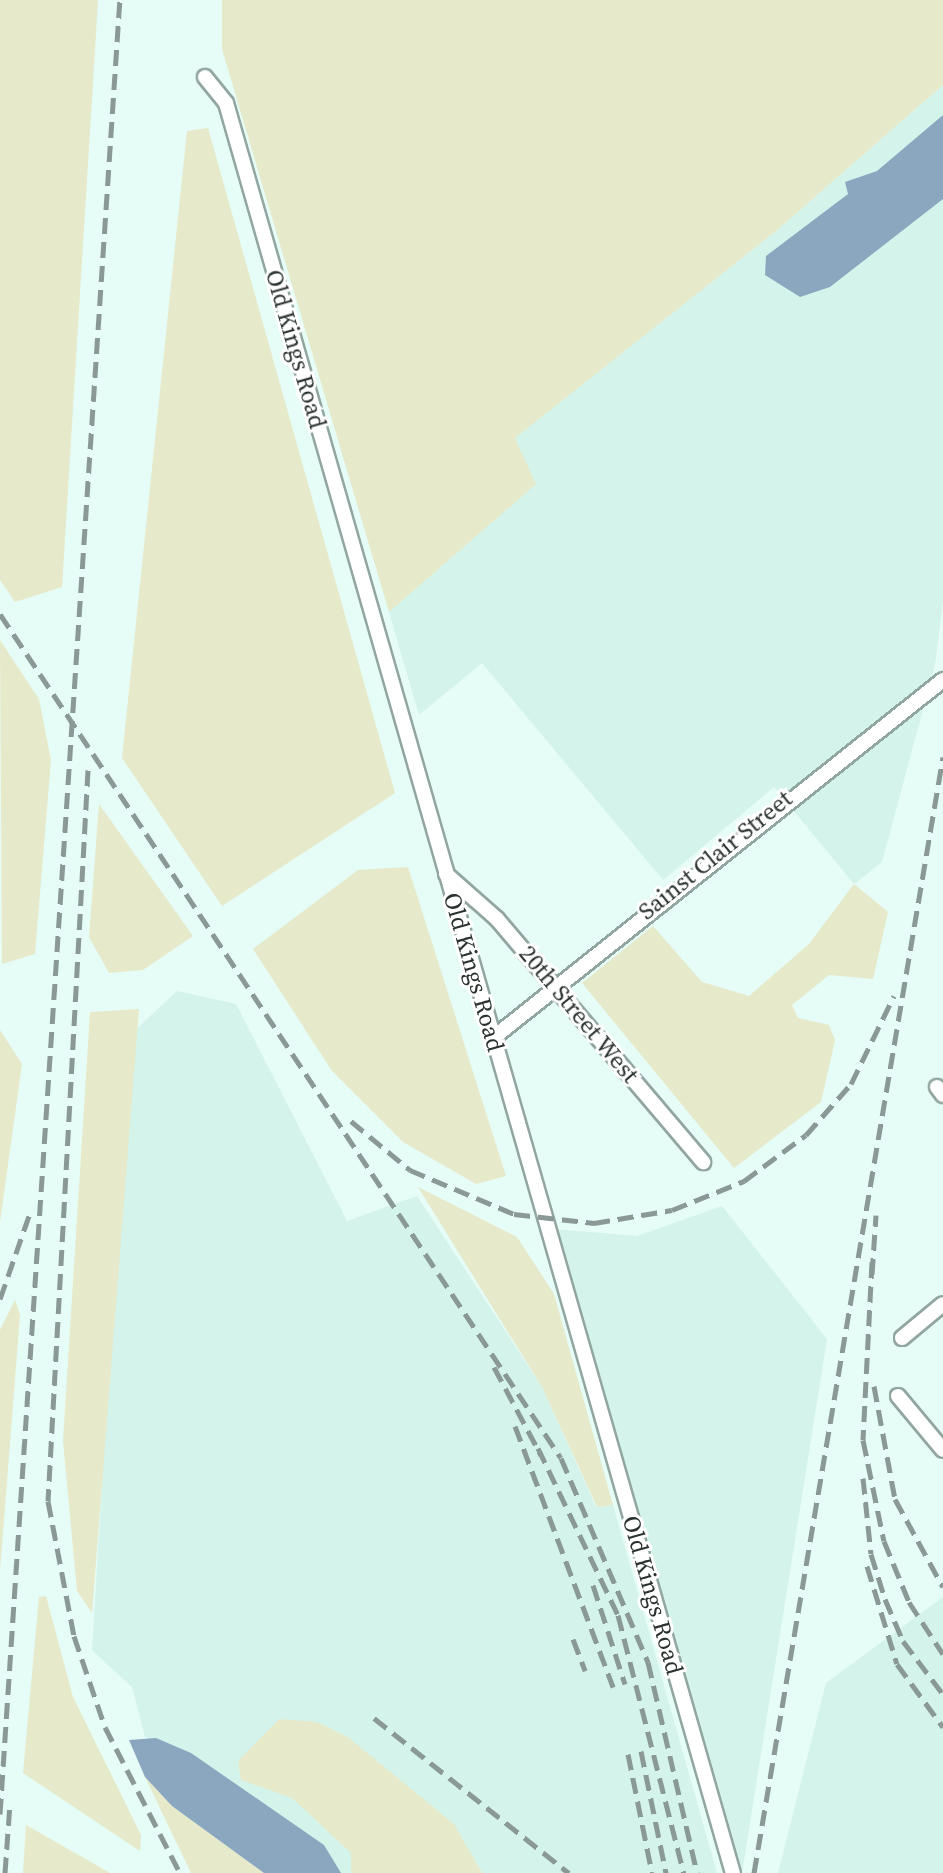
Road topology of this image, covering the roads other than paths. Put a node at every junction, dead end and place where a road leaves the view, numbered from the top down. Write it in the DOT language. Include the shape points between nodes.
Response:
graph roads {
  1 [pos="205,77"];
  2 [pos="943,680"];
  3 [pos="446,874"];
  4 [pos="555,986"];
  5 [pos="493,1038"];
  6 [pos="703,1162"];
  7 [pos="943,1304"];
  8 [pos="902,1338"];
  9 [pos="898,1396"];
  10 [pos="943,1450"];
  11 [pos="733,1873"];
  1 -- 3 [label="street, Old Kings Road" via="226,103"];
  2 -- 4 [label="street, Sainst Clair Street"];
  3 -- 4 [label="street, 20th Street West"];
  3 -- 5 [label="street, Old Kings Road"];
  4 -- 5 [label="street, Sainst Clair Street"];
  4 -- 6 [label="street, 20th Street West"];
  5 -- 11 [label="street, Old Kings Road"];
  7 -- 8 [label="street"];
  9 -- 10 [label="street"];
}
